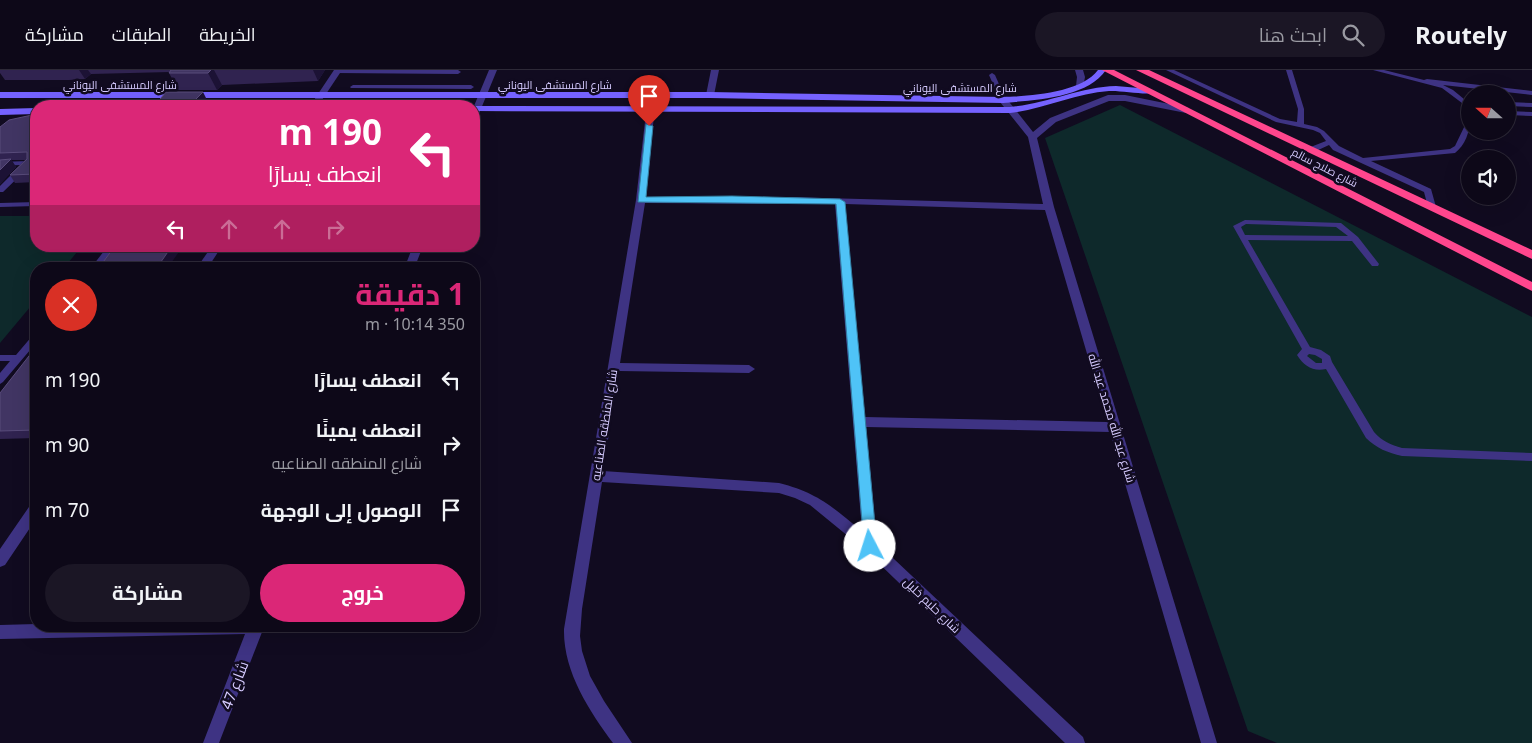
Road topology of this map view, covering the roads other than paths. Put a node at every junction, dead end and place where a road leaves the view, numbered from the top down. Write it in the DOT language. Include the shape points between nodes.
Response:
graph roads {
  1 [pos="493,70"];
  2 [pos="714,70"];
  3 [pos="1079,70"];
  4 [pos="1102,70"];
  5 [pos="1107,70"];
  6 [pos="1141,70"];
  7 [pos="1169,70"];
  8 [pos="1289,70"];
  9 [pos="1376,70"];
  10 [pos="338,71"];
  11 [pos="377,71"];
  12 [pos="458,72"];
  13 [pos="992,75"];
  14 [pos="1427,82"];
  15 [pos="1080,86"];
  16 [pos="471,87"];
  17 [pos="353,88"];
  18 [pos="410,91"];
  19 [pos="1150,92"];
  20 [pos="1532,92"];
  21 [pos="0,95"];
  22 [pos="483,95"];
  23 [pos="710,95"];
  24 [pos="322,96"];
  25 [pos="1461,98"];
  26 [pos="319,100"];
  27 [pos="480,101"];
  28 [pos="651,102"];
  29 [pos="1516,104"];
  30 [pos="1007,105"];
  31 [pos="1532,105"];
  32 [pos="1186,110"];
  33 [pos="30,111"];
  34 [pos="480,111"];
  35 [pos="0,112"];
  36 [pos="1516,113"];
  37 [pos="1532,114"];
  38 [pos="1278,121"];
  39 [pos="1300,124"];
  40 [pos="1262,128"];
  41 [pos="1032,137"];
  42 [pos="1461,140"];
  43 [pos="1330,142"];
  44 [pos="1311,150"];
  45 [pos="1362,160"];
  46 [pos="0,164"];
  47 [pos="0,190"];
  48 [pos="641,200"];
  49 [pos="840,202"];
  50 [pos="30,204"];
  51 [pos="0,205"];
  52 [pos="1049,207"];
  53 [pos="1432,207"];
  54 [pos="1242,236"];
  55 [pos="1355,239"];
  56 [pos="108,252"];
  57 [pos="1532,254"];
  58 [pos="100,262"];
  59 [pos="1375,264"];
  60 [pos="1532,287"];
  61 [pos="30,344"];
  62 [pos="1307,350"];
  63 [pos="0,358"];
  64 [pos="19,358"];
  65 [pos="1328,364"];
  66 [pos="614,367"];
  67 [pos="749,369"];
  68 [pos="0,380"];
  69 [pos="859,422"];
  70 [pos="1115,427"];
  71 [pos="1532,458"];
  72 [pos="596,476"];
  73 [pos="30,517"];
  74 [pos="870,546"];
  75 [pos="0,561"];
  76 [pos="30,631"];
  77 [pos="0,632"];
  78 [pos="254,632"];
  79 [pos="211,743"];
  80 [pos="624,743"];
  81 [pos="1076,743"];
  82 [pos="1209,743"];
  1 -- 22 [label="street"];
  2 -- 23 [label="street"];
  3 -- 15 [label="street"];
  4 -- 15 [label="street, شارع المستشفى اليوناني" via="1093,81"];
  5 -- 19 [label="highway, شارع صلاح سالم"];
  6 -- 40 [label="highway, شارع صلاح سالم"];
  7 -- 38 [label="lane"];
  8 -- 39 [label="lane" via="1301,109"];
  9 -- 14 [label="lane"];
  10 -- 11 [label="lane"];
  10 -- 24 [label="street"];
  11 -- 12 [label="lane"];
  13 -- 30 [label="lane"];
  14 -- 20 [label="lane"];
  14 -- 25 [label="lane" via="1451,90"];
  15 -- 30 [label="street, شارع المستشفى اليوناني"];
  16 -- 18 [label="lane"];
  17 -- 18 [label="lane"];
  18 -- 22 [label="street, شارع المستشفى اليوناني"];
  18 -- 24 [label="street, شارع المستشفى اليوناني"];
  19 -- 30 [label="street, شارع المستشفى اليوناني" via="1103,89 1034,108"];
  19 -- 32 [label="highway, شارع صلاح سالم"];
  21 -- 24 [label="street, شارع المستشفى اليوناني"];
  22 -- 27 [label="street"];
  22 -- 28 [label="street, شارع المستشفى اليوناني"];
  23 -- 28 [label="street, شارع المستشفى اليوناني"];
  23 -- 30 [label="street, شارع المستشفى اليوناني"];
  24 -- 26 [label="street"];
  28 -- 30 [label="street, شارع المستشفى اليوناني"];
  28 -- 34 [label="street, شارع المستشفى اليوناني"];
  28 -- 48 [label="street, شارع المنطقه الصناعيه"];
  29 -- 31 [label="lane"];
  30 -- 41 [label="street, شارع عبد الله محمد عبد الله"];
  32 -- 41 [label="street" via="1125,98 1108,98 1053,120"];
  32 -- 60 [label="highway, شارع صلاح سالم"];
  33 -- 35 [label="street"];
  36 -- 37 [label="lane"];
  38 -- 39 [label="lane"];
  38 -- 40 [label="lane"];
  39 -- 43 [label="lane" via="1322,132"];
  40 -- 44 [label="highway, شارع صلاح سالم"];
  41 -- 52 [label="street, شارع عبد الله محمد عبد الله"];
  42 -- 45 [label="lane" via="1452,151"];
  43 -- 44 [label="lane"];
  43 -- 45 [label="lane"];
  44 -- 53 [label="highway, شارع صلاح سالم"];
  45 -- 53 [label="lane" via="1428,190"];
  46 -- 47 [label="lane" via="28,163"];
  48 -- 49 [label="street"];
  48 -- 66 [label="street, شارع المنطقه الصناعيه"];
  49 -- 52 [label="street"];
  49 -- 69 [label="street"];
  50 -- 51 [label="lane"];
  52 -- 70 [label="street, شارع عبد الله محمد عبد الله"];
  53 -- 57 [label="highway, شارع صلاح سالم"];
  54 -- 55 [label="lane"];
  54 -- 55 [label="lane" via="1238,226 1245,222 1330,224 1346,229"];
  54 -- 62 [label="lane"];
  55 -- 59 [label="lane"];
  56 -- 58 [label="lane"];
  61 -- 64 [label="lane"];
  62 -- 65 [label="lane" via="1324,354"];
  62 -- 65 [label="lane" via="1302,355 1307,362 1318,367"];
  63 -- 64 [label="lane"];
  64 -- 68 [label="lane"];
  65 -- 71 [label="lane" via="1370,434 1389,450"];
  66 -- 67 [label="street"];
  66 -- 72 [label="street, شارع المنطقه الصناعيه"];
  69 -- 70 [label="street"];
  69 -- 74 [label="street"];
  70 -- 82 [label="street, شارع عبد الله محمد عبد الله"];
  72 -- 74 [label="street, شارع حليم خليل" via="789,490 815,501"];
  72 -- 80 [label="street, شارع المنطقه الصناعيه" via="572,637 577,664 589,691"];
  73 -- 75 [label="street"];
  74 -- 81 [label="street, شارع حليم خليل"];
  76 -- 77 [label="street"];
  78 -- 79 [label="street, شارع 47"];
}
